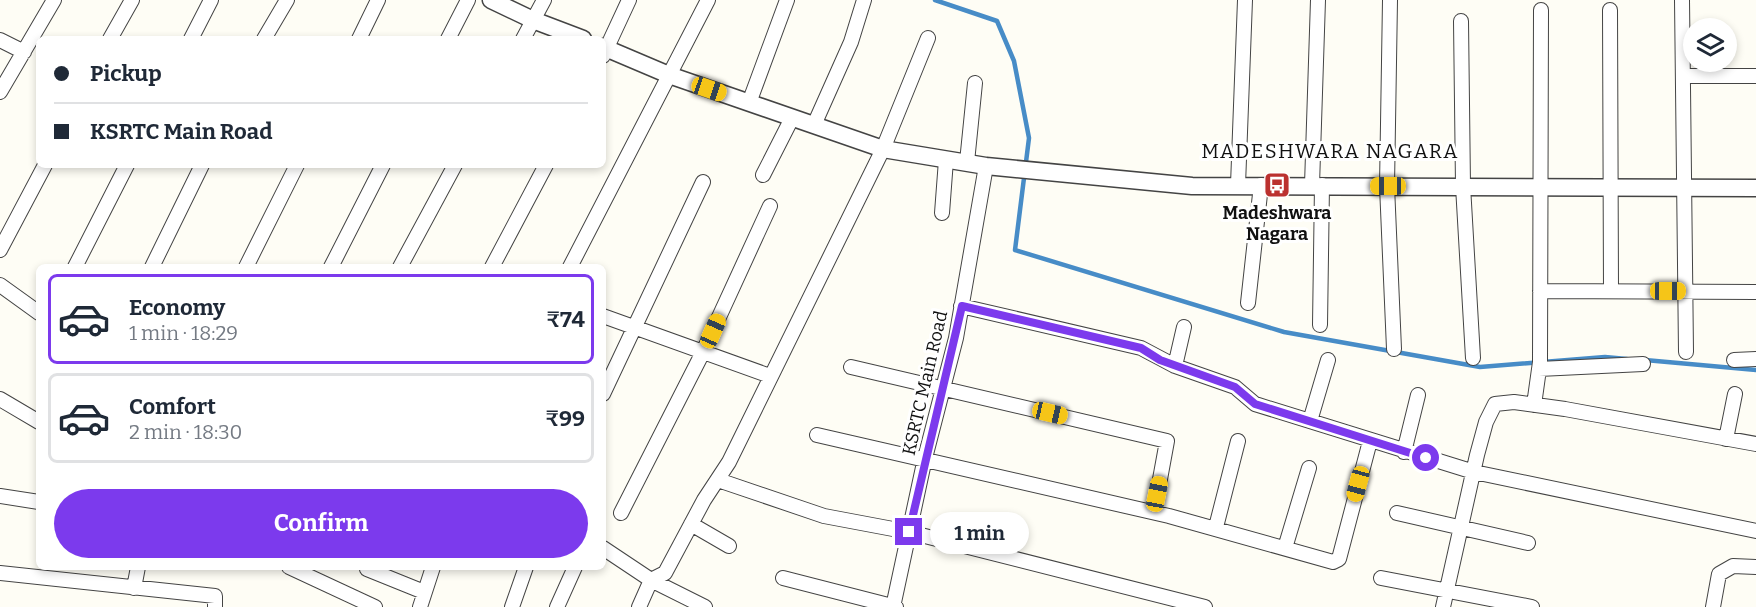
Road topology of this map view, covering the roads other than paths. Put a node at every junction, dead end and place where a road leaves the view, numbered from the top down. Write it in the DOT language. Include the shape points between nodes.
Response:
graph roads {
  1 [pos="54,0"];
  2 [pos="132,0"];
  3 [pos="211,0"];
  4 [pos="287,0"];
  5 [pos="378,0"];
  6 [pos="468,0"];
  7 [pos="491,0"];
  8 [pos="544,0"];
  9 [pos="629,0"];
  10 [pos="708,0"];
  11 [pos="787,0"];
  12 [pos="864,0"];
  13 [pos="1245,0"];
  14 [pos="1318,0"];
  15 [pos="1390,0"];
  16 [pos="1682,0"];
  17 [pos="1541,10"];
  18 [pos="1610,10"];
  19 [pos="533,20"];
  20 [pos="1461,21"];
  21 [pos="112,36"];
  22 [pos="193,36"];
  23 [pos="266,36"];
  24 [pos="360,36"];
  25 [pos="450,36"];
  26 [pos="525,36"];
  27 [pos="575,36"];
  28 [pos="928,38"];
  29 [pos="0,39"];
  30 [pos="606,46"];
  31 [pos="606,51"];
  32 [pos="24,52"];
  33 [pos="669,75"];
  34 [pos="1683,76"];
  35 [pos="1756,76"];
  36 [pos="975,83"];
  37 [pos="0,92"];
  38 [pos="749,103"];
  39 [pos="792,118"];
  40 [pos="814,125"];
  41 [pos="883,149"];
  42 [pos="946,160"];
  43 [pos="967,162"];
  44 [pos="986,166"];
  45 [pos="43,168"];
  46 [pos="125,168"];
  47 [pos="201,168"];
  48 [pos="296,168"];
  49 [pos="381,168"];
  50 [pos="453,168"];
  51 [pos="544,168"];
  52 [pos="763,175"];
  53 [pos="703,182"];
  54 [pos="1238,185"];
  55 [pos="1261,185"];
  56 [pos="1317,185"];
  57 [pos="1388,186"];
  58 [pos="1463,186"];
  59 [pos="1539,187"];
  60 [pos="1611,187"];
  61 [pos="1685,188"];
  62 [pos="1756,188"];
  63 [pos="770,206"];
  64 [pos="942,213"];
  65 [pos="0,250"];
  66 [pos="77,264"];
  67 [pos="153,264"];
  68 [pos="248,264"];
  69 [pos="333,264"];
  70 [pos="402,264"];
  71 [pos="494,264"];
  72 [pos="572,264"];
  73 [pos="0,285"];
  74 [pos="1540,291"];
  75 [pos="1611,291"];
  76 [pos="1686,292"];
  77 [pos="1756,292"];
  78 [pos="1248,303"];
  79 [pos="962,306"];
  80 [pos="36,312"];
  81 [pos="606,317"];
  82 [pos="1320,325"];
  83 [pos="1184,327"];
  84 [pos="634,329"];
  85 [pos="1394,349"];
  86 [pos="703,352"];
  87 [pos="1686,352"];
  88 [pos="1473,358"];
  89 [pos="1756,359"];
  90 [pos="1328,360"];
  91 [pos="1734,360"];
  92 [pos="1643,364"];
  93 [pos="1174,366"];
  94 [pos="1540,366"];
  95 [pos="851,367"];
  96 [pos="770,376"];
  97 [pos="943,387"];
  98 [pos="606,388"];
  99 [pos="1735,394"];
  100 [pos="1418,395"];
  101 [pos="0,399"];
  102 [pos="1534,405"];
  103 [pos="36,420"];
  104 [pos="1310,421"];
  105 [pos="817,435"];
  106 [pos="1726,439"];
  107 [pos="1238,441"];
  108 [pos="1370,441"];
  109 [pos="1756,444"];
  110 [pos="1404,452"];
  111 [pos="925,458"];
  112 [pos="1309,468"];
  113 [pos="1474,472"];
  114 [pos="718,480"];
  115 [pos="0,495"];
  116 [pos="36,501"];
  117 [pos="1154,512"];
  118 [pos="621,513"];
  119 [pos="1397,513"];
  120 [pos="691,524"];
  121 [pos="1216,527"];
  122 [pos="1461,529"];
  123 [pos="1756,531"];
  124 [pos="909,532"];
  125 [pos="1528,543"];
  126 [pos="729,546"];
  127 [pos="1285,548"];
  128 [pos="606,550"];
  129 [pos="1756,567"];
  130 [pos="137,570"];
  131 [pos="295,570"];
  132 [pos="369,570"];
  133 [pos="432,570"];
  134 [pos="525,570"];
  135 [pos="574,570"];
  136 [pos="0,573"];
  137 [pos="64,574"];
  138 [pos="783,578"];
  139 [pos="1381,579"];
  140 [pos="651,580"];
  141 [pos="134,588"];
  142 [pos="1447,590"];
  143 [pos="424,592"];
  144 [pos="215,607"];
  145 [pos="375,607"];
  146 [pos="420,607"];
  147 [pos="512,607"];
  148 [pos="557,607"];
  149 [pos="639,607"];
  150 [pos="705,607"];
  151 [pos="894,607"];
  152 [pos="1205,607"];
  153 [pos="1443,607"];
  154 [pos="1533,607"];
  155 [pos="1713,607"];
  1 -- 32 [label="street"];
  2 -- 21 [label="street"];
  3 -- 22 [label="street"];
  4 -- 23 [label="street"];
  5 -- 24 [label="street"];
  6 -- 25 [label="street"];
  7 -- 19 [label="street"];
  8 -- 19 [label="street"];
  9 -- 30 [label="street"];
  10 -- 33 [label="street"];
  11 -- 38 [label="street"];
  12 -- 40 [label="street" via="851,42"];
  13 -- 54 [label="street"];
  14 -- 56 [label="street"];
  15 -- 57 [label="street"];
  16 -- 34 [label="street"];
  17 -- 59 [label="street"];
  18 -- 60 [label="street"];
  19 -- 26 [label="street"];
  19 -- 27 [label="street"];
  20 -- 58 [label="street"];
  28 -- 41 [label="street"];
  29 -- 32 [label="street"];
  31 -- 33 [label="street"];
  32 -- 37 [label="street"];
  33 -- 38 [label="street"];
  33 -- 72 [label="street"];
  34 -- 35 [label="street"];
  34 -- 61 [label="street"];
  36 -- 43 [label="street"];
  38 -- 39 [label="street"];
  39 -- 40 [label="street"];
  39 -- 52 [label="street"];
  40 -- 41 [label="street"];
  41 -- 42 [label="street"];
  41 -- 96 [label="street"];
  42 -- 43 [label="street"];
  42 -- 64 [label="street"];
  43 -- 44 [label="street"];
  44 -- 54 [label="street" via="1176,186"];
  44 -- 79 [label="street, KSRTC Main Road"];
  45 -- 65 [label="street"];
  46 -- 66 [label="street"];
  47 -- 67 [label="street"];
  48 -- 68 [label="street"];
  49 -- 69 [label="street"];
  50 -- 70 [label="street"];
  51 -- 71 [label="street"];
  53 -- 84 [label="street"];
  54 -- 55 [label="street"];
  55 -- 56 [label="street"];
  55 -- 78 [label="street"];
  56 -- 57 [label="street"];
  56 -- 82 [label="street"];
  57 -- 58 [label="street"];
  57 -- 85 [label="street"];
  58 -- 59 [label="street"];
  58 -- 88 [label="street"];
  59 -- 60 [label="street"];
  59 -- 74 [label="street"];
  60 -- 61 [label="street"];
  60 -- 75 [label="street"];
  61 -- 62 [label="street"];
  61 -- 76 [label="street"];
  63 -- 86 [label="street"];
  73 -- 80 [label="street"];
  74 -- 75 [label="street"];
  74 -- 94 [label="street"];
  75 -- 76 [label="street"];
  76 -- 77 [label="street"];
  76 -- 87 [label="street"];
  79 -- 93 [label="street" via="1141,348"];
  79 -- 97 [label="street, KSRTC Main Road"];
  81 -- 84 [label="street"];
  83 -- 93 [label="street"];
  84 -- 86 [label="street"];
  84 -- 98 [label="street"];
  86 -- 96 [label="street"];
  86 -- 118 [label="street"];
  89 -- 91 [label="street"];
  90 -- 104 [label="street"];
  92 -- 94 [label="street"];
  93 -- 104 [label="street" via="1235,387 1255,404"];
  94 -- 102 [label="street"];
  95 -- 97 [label="street"];
  96 -- 114 [label="street"];
  97 -- 111 [label="street, KSRTC Main Road"];
  97 -- 117 [label="street" via="1167,441"];
  99 -- 106 [label="street"];
  100 -- 110 [label="street"];
  101 -- 103 [label="street"];
  102 -- 106 [label="street"];
  102 -- 113 [label="street" via="1496,404 1486,422"];
  104 -- 108 [label="street"];
  105 -- 111 [label="street"];
  106 -- 109 [label="street"];
  107 -- 121 [label="street"];
  108 -- 110 [label="street"];
  108 -- 127 [label="street" via="1339,559 1333,562"];
  110 -- 113 [label="street"];
  111 -- 117 [label="street"];
  111 -- 124 [label="street, KSRTC Main Road"];
  112 -- 127 [label="street"];
  113 -- 122 [label="street"];
  113 -- 123 [label="street"];
  114 -- 120 [label="street"];
  114 -- 124 [label="street" via="824,516"];
  115 -- 116 [label="street"];
  117 -- 121 [label="street"];
  119 -- 122 [label="street"];
  120 -- 126 [label="street"];
  120 -- 140 [label="street" via="664,573"];
  121 -- 127 [label="street"];
  122 -- 125 [label="street"];
  122 -- 142 [label="street"];
  124 -- 151 [label="street, KSRTC Main Road"];
  124 -- 152 [label="street"];
  128 -- 140 [label="street"];
  129 -- 155 [label="street" via="1733,566 1719,574"];
  130 -- 141 [label="street"];
  131 -- 145 [label="street"];
  132 -- 143 [label="street"];
  133 -- 143 [label="street"];
  134 -- 147 [label="street"];
  135 -- 148 [label="street"];
  136 -- 137 [label="street"];
  137 -- 141 [label="street"];
  138 -- 151 [label="street"];
  139 -- 142 [label="street"];
  140 -- 149 [label="street"];
  140 -- 150 [label="street"];
  141 -- 144 [label="street" via="215,596"];
  142 -- 153 [label="street"];
  142 -- 154 [label="street"];
  143 -- 146 [label="street"];
}
